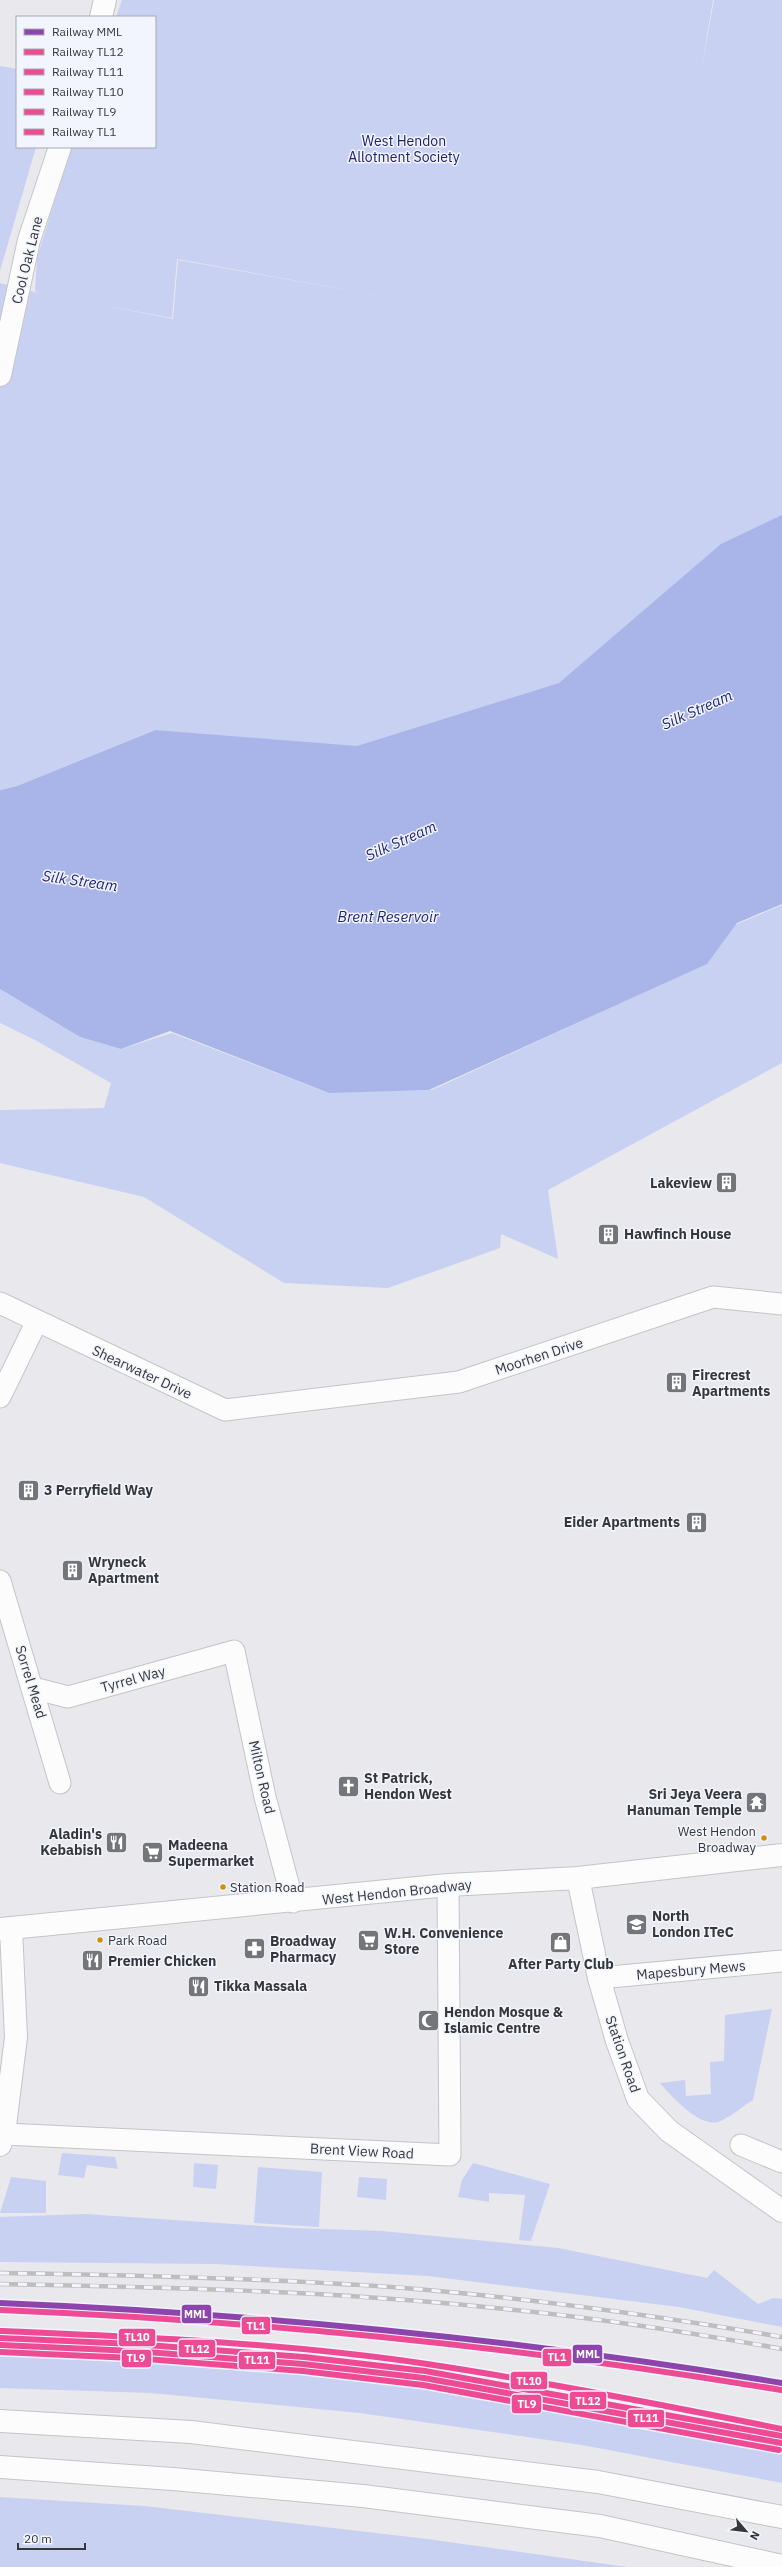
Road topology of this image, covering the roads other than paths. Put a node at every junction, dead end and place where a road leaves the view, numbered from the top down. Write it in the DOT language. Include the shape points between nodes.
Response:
graph roads {
  1 [pos="105,0"];
  2 [pos="101,16"];
  3 [pos="60,148"];
  4 [pos="0,374"];
  5 [pos="0,1303"];
  6 [pos="782,1304"];
  7 [pos="37,1321"];
  8 [pos="0,1397"];
  9 [pos="291,1403"];
  10 [pos="0,1581"];
  11 [pos="234,1652"];
  12 [pos="33,1688"];
  13 [pos="60,1783"];
  14 [pos="782,1856"];
  15 [pos="578,1878"];
  16 [pos="448,1885"];
  17 [pos="293,1902"];
  18 [pos="6,1929"];
  19 [pos="782,1961"];
  20 [pos="599,1978"];
  21 [pos="2,2140"];
  22 [pos="741,2145"];
  23 [pos="782,2162"];
  24 [pos="782,2211"];
  25 [pos="0,2421"];
  26 [pos="0,2467"];
  27 [pos="782,2517"];
  28 [pos="782,2566"];
  1 -- 2 [label="main road"];
  3 -- 4 [label="main road, Cool Oak Lane" via="29,240"];
  5 -- 7 [label="street, Shearwater Drive"];
  6 -- 9 [label="street, Moorhen Drive" via="713,1297 459,1382"];
  7 -- 8 [label="street"];
  7 -- 9 [label="street, Shearwater Drive" via="225,1410"];
  10 -- 12 [label="street, Sorrel Mead"];
  11 -- 12 [label="street, Tyrrel Way" via="68,1697"];
  11 -- 17 [label="street, Milton Road" via="265,1797"];
  12 -- 13 [label="street, Sorrel Mead"];
  14 -- 15 [label="main road, West Hendon Broadway"];
  15 -- 16 [label="main road, West Hendon Broadway"];
  15 -- 20 [label="main road, Station Road"];
  16 -- 17 [label="main road, West Hendon Broadway"];
  16 -- 21 [label="street, Brent View Road" via="450,2155"];
  17 -- 18 [label="main road, West Hendon Broadway"];
  18 -- 21 [label="main road" via="16,2037"];
  19 -- 20 [label="street, Mapesbury Mews"];
  20 -- 24 [label="main road, Station Road" via="617,2041 638,2099 669,2131"];
  22 -- 23 [label="street"];
  25 -- 27 [label="main road" via="191,2432 590,2481"];
  26 -- 28 [label="main road" via="173,2479 395,2500 600,2526"];
}
